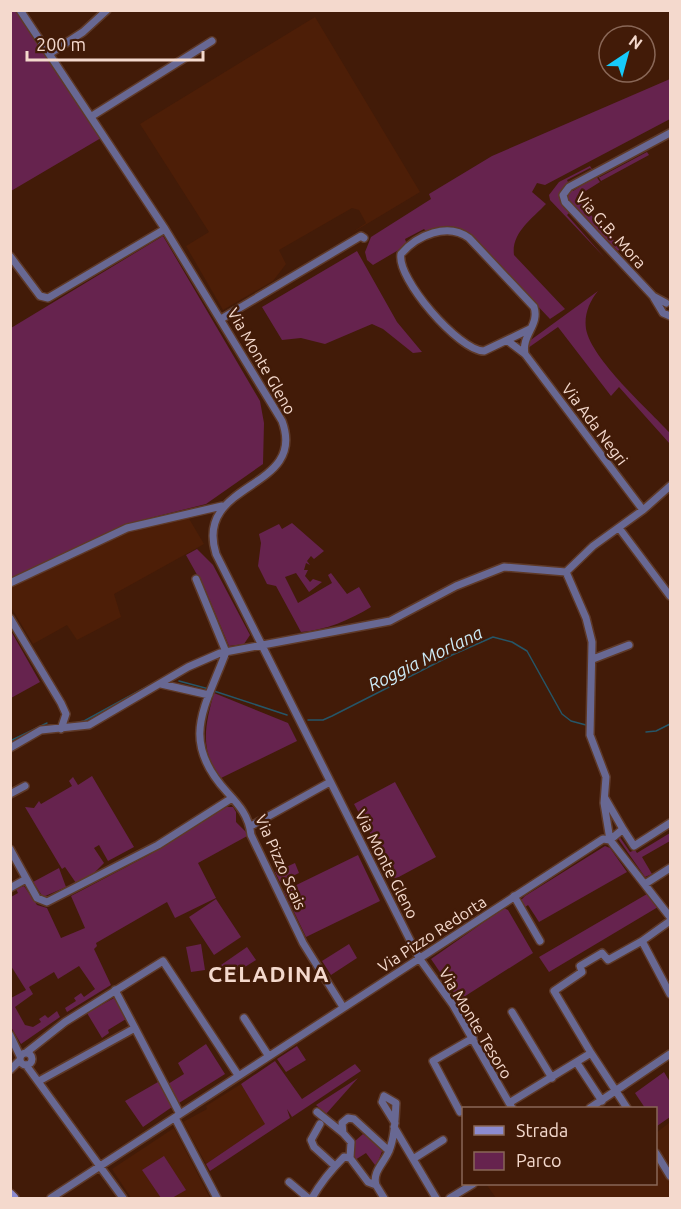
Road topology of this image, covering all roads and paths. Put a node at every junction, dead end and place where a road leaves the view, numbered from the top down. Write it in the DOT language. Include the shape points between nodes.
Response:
graph roads {
  1 [pos="20,10"];
  2 [pos="107,10"];
  3 [pos="212,41"];
  4 [pos="50,53"];
  5 [pos="92,116"];
  6 [pos="670,133"];
  7 [pos="165,229"];
  8 [pos="364,238"];
  9 [pos="10,256"];
  10 [pos="653,296"];
  11 [pos="669,302"];
  12 [pos="662,310"];
  13 [pos="670,317"];
  14 [pos="221,319"];
  15 [pos="530,329"];
  16 [pos="508,341"];
  17 [pos="525,354"];
  18 [pos="670,486"];
  19 [pos="222,506"];
  20 [pos="643,510"];
  21 [pos="620,528"];
  22 [pos="566,572"];
  23 [pos="196,579"];
  24 [pos="10,583"];
  25 [pos="670,596"];
  26 [pos="10,618"];
  27 [pos="261,645"];
  28 [pos="629,645"];
  29 [pos="226,652"];
  30 [pos="593,658"];
  31 [pos="161,684"];
  32 [pos="210,690"];
  33 [pos="61,729"];
  34 [pos="10,748"];
  35 [pos="330,782"];
  36 [pos="25,786"];
  37 [pos="10,794"];
  38 [pos="604,796"];
  39 [pos="232,798"];
  40 [pos="670,823"];
  41 [pos="250,826"];
  42 [pos="623,829"];
  43 [pos="610,840"];
  44 [pos="10,849"];
  45 [pos="670,868"];
  46 [pos="26,879"];
  47 [pos="645,884"];
  48 [pos="10,888"];
  49 [pos="514,896"];
  50 [pos="670,919"];
  51 [pos="540,941"];
  52 [pos="642,941"];
  53 [pos="419,958"];
  54 [pos="115,990"];
  55 [pos="670,994"];
  56 [pos="343,1007"];
  57 [pos="512,1012"];
  58 [pos="244,1018"];
  59 [pos="135,1028"];
  60 [pos="10,1035"];
  61 [pos="473,1038"];
  62 [pos="591,1053"];
  63 [pos="670,1054"];
  64 [pos="268,1055"];
  65 [pos="24,1059"];
  66 [pos="577,1063"];
  67 [pos="10,1070"];
  68 [pos="238,1075"];
  69 [pos="552,1078"];
  70 [pos="39,1081"];
  71 [pos="616,1093"];
  72 [pos="602,1101"];
  73 [pos="510,1106"];
  74 [pos="592,1107"];
  75 [pos="626,1107"];
  76 [pos="317,1112"];
  77 [pos="460,1112"];
  78 [pos="177,1116"];
  79 [pos="320,1124"];
  80 [pos="343,1133"];
  81 [pos="443,1140"];
  82 [pos="404,1144"];
  83 [pos="389,1151"];
  84 [pos="657,1155"];
  85 [pos="350,1158"];
  86 [pos="413,1159"];
  87 [pos="101,1166"];
  88 [pos="335,1166"];
  89 [pos="670,1176"];
  90 [pos="289,1182"];
  91 [pos="376,1185"];
  92 [pos="471,1185"];
  93 [pos="10,1194"];
  94 [pos="14,1198"];
  95 [pos="51,1198"];
  96 [pos="123,1198"];
  97 [pos="217,1198"];
  98 [pos="310,1198"];
  99 [pos="384,1198"];
  100 [pos="436,1198"];
  101 [pos="450,1198"];
  1 -- 4 [label="street, Via Monte Gleno"];
  2 -- 4 [label="street" via="83,32"];
  3 -- 5 [label="street"];
  4 -- 5 [label="street, Via Monte Gleno"];
  5 -- 7 [label="street, Via Monte Gleno"];
  6 -- 10 [label="street, Via G.B. Mora" via="569,187 563,195 565,202"];
  7 -- 9 [label="street" via="48,298 40,296"];
  7 -- 14 [label="street, Via Monte Gleno"];
  8 -- 14 [label="street" via="360,236"];
  10 -- 11 [label="street, Via G.B. Mora"];
  10 -- 12 [label="street, Via G.B. Mora"];
  11 -- 12 [label="street"];
  12 -- 13 [label="street, Via G.B. Mora"];
  14 -- 19 [label="street, Via Monte Gleno" via="280,416 286,434 275,469"];
  15 -- 16 [label="street"];
  15 -- 16 [label="street" via="536,320 534,307 465,235 443,230 405,249 400,260 402,268 434,314 459,339 479,351"];
  15 -- 17 [label="street" via="523,345"];
  16 -- 17 [label="street, Via Ada Negri"];
  17 -- 20 [label="street, Via Ada Negri"];
  18 -- 20 [label="street"];
  19 -- 24 [label="street" via="127,528"];
  19 -- 27 [label="street, Via Monte Gleno" via="215,526 214,547"];
  20 -- 21 [label="street"];
  21 -- 22 [label="street" via="593,546"];
  21 -- 25 [label="street"];
  22 -- 27 [label="street" via="504,567 456,586 390,621"];
  22 -- 30 [label="street" via="586,618"];
  23 -- 29 [label="street"];
  26 -- 33 [label="street" via="61,703 66,714"];
  27 -- 29 [label="street"];
  27 -- 35 [label="street, Via Monte Gleno"];
  28 -- 30 [label="street"];
  29 -- 31 [label="street" via="206,658"];
  29 -- 32 [label="street, Via Pizzo Scais"];
  30 -- 38 [label="street" via="590,735 604,771"];
  31 -- 32 [label="street"];
  31 -- 33 [label="street" via="88,725"];
  32 -- 39 [label="street, Via Pizzo Scais" via="202,715 199,748 207,766"];
  33 -- 34 [label="street" via="41,730"];
  35 -- 41 [label="street"];
  35 -- 53 [label="street, Via Monte Gleno"];
  36 -- 37 [label="street"];
  38 -- 42 [label="street"];
  38 -- 43 [label="street"];
  39 -- 41 [label="street, Via Pizzo Scais"];
  39 -- 46 [label="street" via="158,845 69,892 43,902"];
  40 -- 42 [label="street" via="634,846"];
  41 -- 56 [label="street, Via Pizzo Scais" via="303,943"];
  42 -- 43 [label="street, Via Pizzo Redorta"];
  43 -- 47 [label="street"];
  43 -- 49 [label="street, Via Pizzo Redorta" via="603,839"];
  44 -- 46 [label="street"];
  45 -- 47 [label="street"];
  46 -- 48 [label="street"];
  47 -- 50 [label="street"];
  49 -- 51 [label="street"];
  49 -- 53 [label="street, Via Pizzo Redorta"];
  50 -- 52 [label="street"];
  52 -- 55 [label="street"];
  52 -- 62 [label="street" via="608,960 602,953 580,966 582,972 554,991"];
  53 -- 56 [label="street, Via Pizzo Redorta"];
  53 -- 61 [label="street, Via Monte Tesoro"];
  54 -- 59 [label="street"];
  54 -- 65 [label="street" via="65,1022"];
  54 -- 68 [label="street" via="156,964 166,962"];
  56 -- 64 [label="street, Via Pizzo Redorta"];
  57 -- 69 [label="street"];
  58 -- 64 [label="street"];
  59 -- 70 [label="street"];
  59 -- 78 [label="street"];
  60 -- 65 [label="street"];
  61 -- 73 [label="street, Via Monte Tesoro"];
  61 -- 77 [label="street" via="432,1061"];
  62 -- 66 [label="street"];
  62 -- 71 [label="street"];
  63 -- 71 [label="street"];
  64 -- 68 [label="street, Via Pizzo Redorta"];
  65 -- 67 [label="street"];
  65 -- 70 [label="street"];
  66 -- 69 [label="street"];
  66 -- 72 [label="street"];
  68 -- 78 [label="street, Via Pizzo Redorta"];
  69 -- 73 [label="street"];
  70 -- 87 [label="street"];
  71 -- 72 [label="street"];
  71 -- 75 [label="street"];
  72 -- 74 [label="street"];
  76 -- 80 [label="street"];
  78 -- 87 [label="street, Via Pizzo Redorta"];
  78 -- 97 [label="street"];
  79 -- 88 [label="street" via="311,1140"];
  80 -- 83 [label="street" via="345,1120 354,1119"];
  80 -- 85 [label="street" via="351,1142"];
  81 -- 86 [label="street"];
  82 -- 83 [label="street"];
  82 -- 83 [label="street" via="395,1125"];
  82 -- 86 [label="street"];
  83 -- 91 [label="street" via="375,1175"];
  84 -- 89 [label="street"];
  85 -- 88 [label="street" via="344,1157"];
  85 -- 91 [label="street" via="368,1182"];
  86 -- 100 [label="street"];
  87 -- 95 [label="street, Via Pizzo Redorta"];
  87 -- 96 [label="street"];
  88 -- 98 [label="street"];
  90 -- 98 [label="street"];
  91 -- 99 [label="street"];
  92 -- 101 [label="street"];
  93 -- 94 [label="main road"];
}
